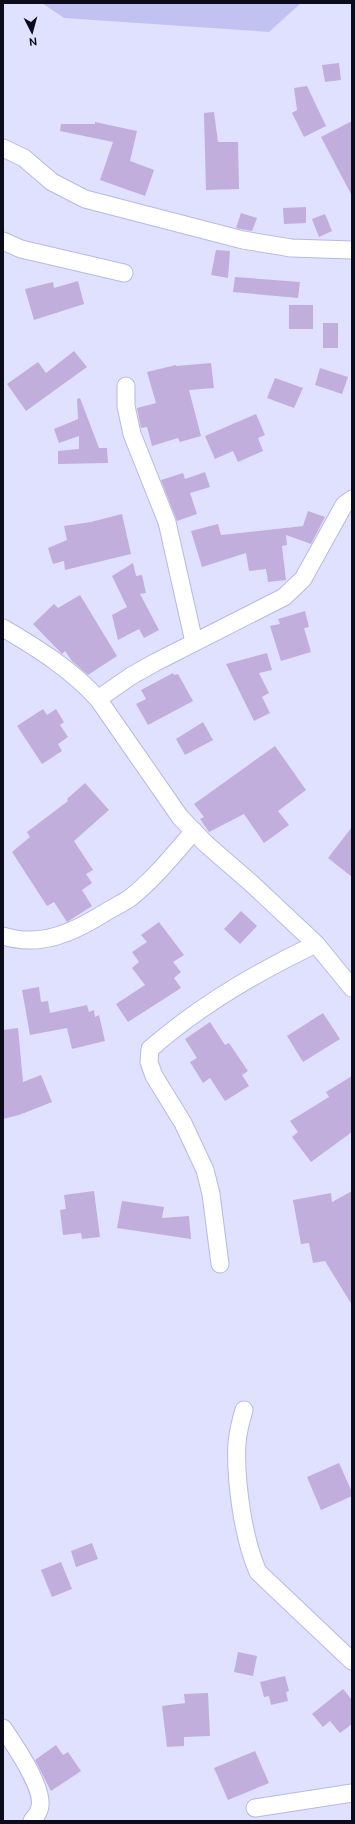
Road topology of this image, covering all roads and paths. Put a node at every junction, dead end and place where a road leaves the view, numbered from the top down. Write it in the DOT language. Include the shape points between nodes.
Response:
graph roads {
  1 [pos="3,148"];
  2 [pos="3,241"];
  3 [pos="352,250"];
  4 [pos="124,273"];
  5 [pos="126,386"];
  6 [pos="352,499"];
  7 [pos="3,628"];
  8 [pos="194,642"];
  9 [pos="98,700"];
  10 [pos="194,831"];
  11 [pos="3,936"];
  12 [pos="316,944"];
  13 [pos="352,988"];
  14 [pos="220,1264"];
  15 [pos="244,1410"];
  16 [pos="352,1661"];
  17 [pos="3,1729"];
  18 [pos="352,1792"];
  19 [pos="255,1808"];
  20 [pos="32,1821"];
  1 -- 3 [label="street" via="24,158 52,182 85,199 244,240 291,248"];
  2 -- 4 [label="street" via="28,251"];
  5 -- 8 [label="street" via="126,406 132,434 167,522"];
  6 -- 8 [label="street" via="344,505 303,579 284,598"];
  7 -- 9 [label="street" via="63,667"];
  8 -- 9 [label="street" via="131,676"];
  9 -- 10 [label="street" via="180,817"];
  10 -- 11 [label="street" via="130,898 76,930 55,937 33,940 18,941"];
  10 -- 12 [label="street"];
  12 -- 13 [label="street"];
  12 -- 14 [label="street" via="237,986 187,1019 150,1050 149,1062 154,1076 183,1123 205,1170 211,1194"];
  15 -- 16 [label="street" via="237,1441 237,1464 244,1520 258,1572"];
  17 -- 20 [label="street" via="37,1786 40,1810"];
  18 -- 19 [label="street"];
}
